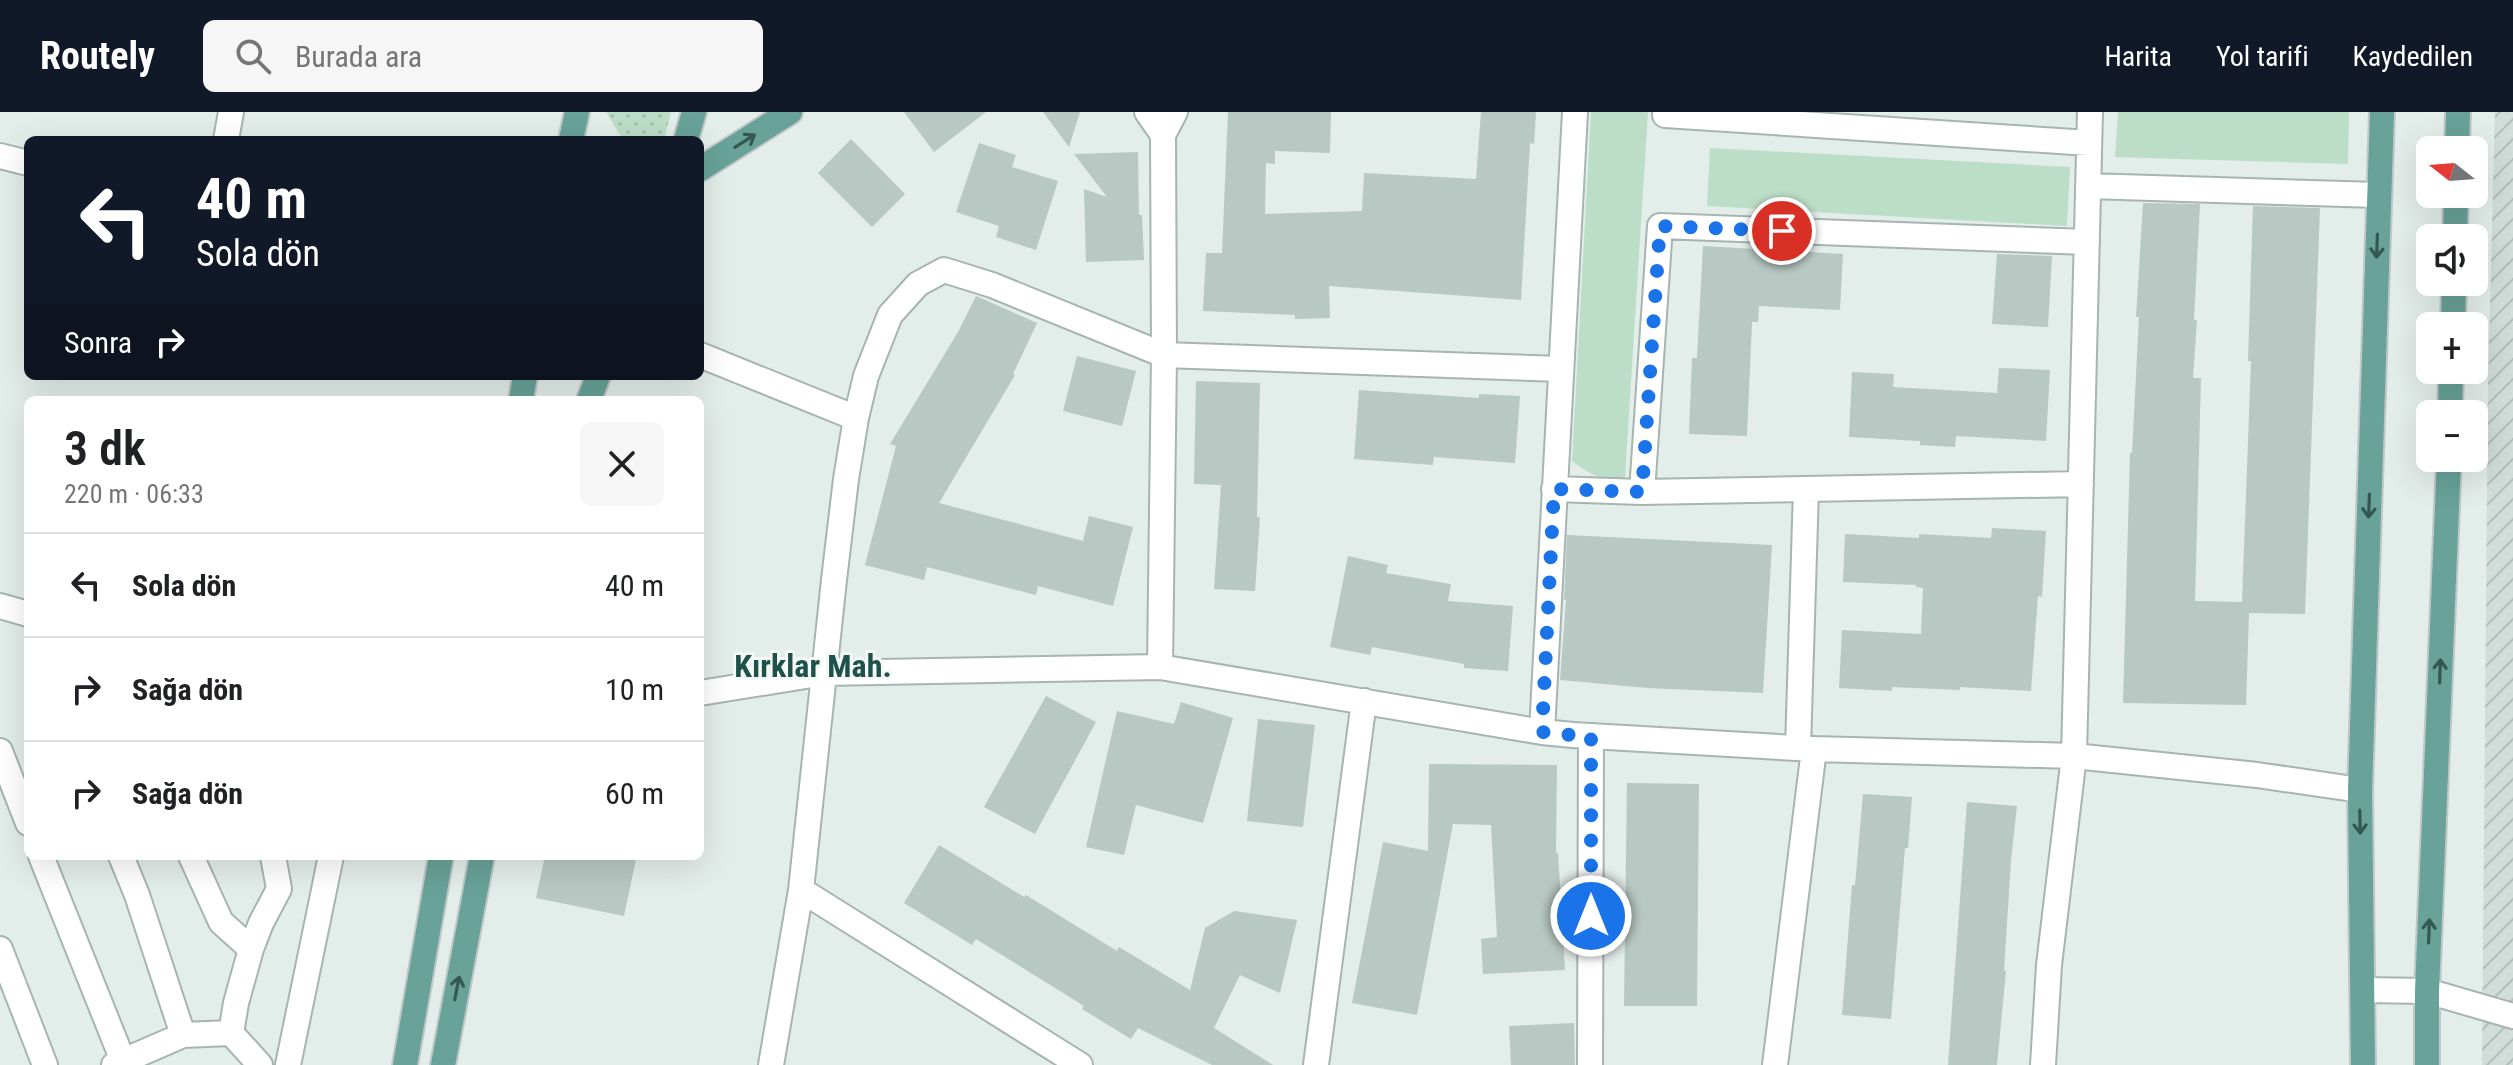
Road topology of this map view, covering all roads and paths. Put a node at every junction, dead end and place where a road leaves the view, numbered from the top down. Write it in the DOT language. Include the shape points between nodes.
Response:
graph roads {
  1 [pos="231,112"];
  2 [pos="577,112"];
  3 [pos="694,112"];
  4 [pos="790,112"];
  5 [pos="1147,112"];
  6 [pos="1175,112"];
  7 [pos="1575,112"];
  8 [pos="1665,112"];
  9 [pos="2090,112"];
  10 [pos="2382,112"];
  11 [pos="2458,112"];
  12 [pos="1163,135"];
  13 [pos="227,136"];
  14 [pos="572,136"];
  15 [pos="687,136"];
  16 [pos="2457,136"];
  17 [pos="2089,143"];
  18 [pos="0,156"];
  19 [pos="24,162"];
  20 [pos="704,166"];
  21 [pos="2088,186"];
  22 [pos="2378,195"];
  23 [pos="2087,242"];
  24 [pos="1164,355"];
  25 [pos="704,357"];
  26 [pos="1561,369"];
  27 [pos="856,418"];
  28 [pos="2448,472"];
  29 [pos="2081,484"];
  30 [pos="1554,489"];
  31 [pos="1806,489"];
  32 [pos="1642,492"];
  33 [pos="1160,667"];
  34 [pos="824,673"];
  35 [pos="704,692"];
  36 [pos="1364,701"];
  37 [pos="1542,732"];
  38 [pos="1591,737"];
  39 [pos="1806,748"];
  40 [pos="0,751"];
  41 [pos="2074,756"];
  42 [pos="2360,790"];
  43 [pos="24,813"];
  44 [pos="42,860"];
  45 [pos="123,860"];
  46 [pos="193,860"];
  47 [pos="274,860"];
  48 [pos="330,860"];
  49 [pos="440,860"];
  50 [pos="481,860"];
  51 [pos="801,890"];
  52 [pos="0,949"];
  53 [pos="251,949"];
  54 [pos="2363,990"];
  55 [pos="2427,991"];
  56 [pos="2513,1016"];
  57 [pos="231,1033"];
  58 [pos="183,1035"];
  59 [pos="118,1063"];
  60 [pos="45,1065"];
  61 [pos="260,1065"];
  62 [pos="288,1065"];
  63 [pos="405,1065"];
  64 [pos="443,1065"];
  65 [pos="771,1065"];
  66 [pos="1080,1065"];
  67 [pos="1316,1065"];
  68 [pos="1590,1065"];
  69 [pos="1775,1065"];
  70 [pos="2043,1065"];
  71 [pos="2363,1065"];
  72 [pos="2427,1065"];
  1 -- 13 [label="street"];
  2 -- 14 [label="main road"];
  3 -- 15 [label="main road"];
  20 -- 4 [label="main road, one-way"];
  5 -- 12 [label="street"];
  6 -- 12 [label="street"];
  7 -- 26 [label="street"];
  8 -- 17 [label="street"];
  9 -- 17 [label="street"];
  10 -- 22 [label="main road"];
  11 -- 16 [label="main road"];
  12 -- 24 [label="street"];
  17 -- 21 [label="street"];
  18 -- 19 [label="street"];
  21 -- 22 [label="street"];
  21 -- 23 [label="street"];
  22 -- 42 [label="main road, one-way"];
  23 -- 29 [label="street"];
  23 -- 32 [label="street" via="1660,226"];
  24 -- 26 [label="street"];
  24 -- 27 [label="street" via="944,270 918,284 890,315"];
  24 -- 33 [label="street"];
  25 -- 27 [label="street"];
  26 -- 30 [label="street"];
  27 -- 34 [label="street"];
  55 -- 28 [label="main road, one-way"];
  29 -- 31 [label="street"];
  29 -- 41 [label="street"];
  30 -- 32 [label="street"];
  30 -- 37 [label="street"];
  31 -- 32 [label="street"];
  31 -- 39 [label="street"];
  33 -- 34 [label="street"];
  33 -- 36 [label="street"];
  34 -- 35 [label="street"];
  34 -- 51 [label="street"];
  36 -- 37 [label="street"];
  36 -- 67 [label="street"];
  37 -- 38 [label="street"];
  38 -- 39 [label="street"];
  38 -- 68 [label="street"];
  39 -- 41 [label="street"];
  39 -- 69 [label="street"];
  40 -- 43 [label="street"];
  41 -- 42 [label="street"];
  41 -- 70 [label="street" via="2049,965"];
  42 -- 54 [label="main road, one-way"];
  44 -- 59 [label="street"];
  45 -- 58 [label="street"];
  46 -- 53 [label="street" via="221,922"];
  47 -- 53 [label="street" via="279,889"];
  48 -- 62 [label="street"];
  49 -- 63 [label="main road"];
  64 -- 50 [label="main road, one-way"];
  51 -- 65 [label="street"];
  51 -- 66 [label="street"];
  52 -- 60 [label="street"];
  53 -- 57 [label="street"];
  54 -- 55 [label="street"];
  54 -- 71 [label="main road"];
  55 -- 56 [label="street"];
  55 -- 72 [label="main road"];
  57 -- 58 [label="street"];
  57 -- 61 [label="street"];
  58 -- 59 [label="street"];
}
